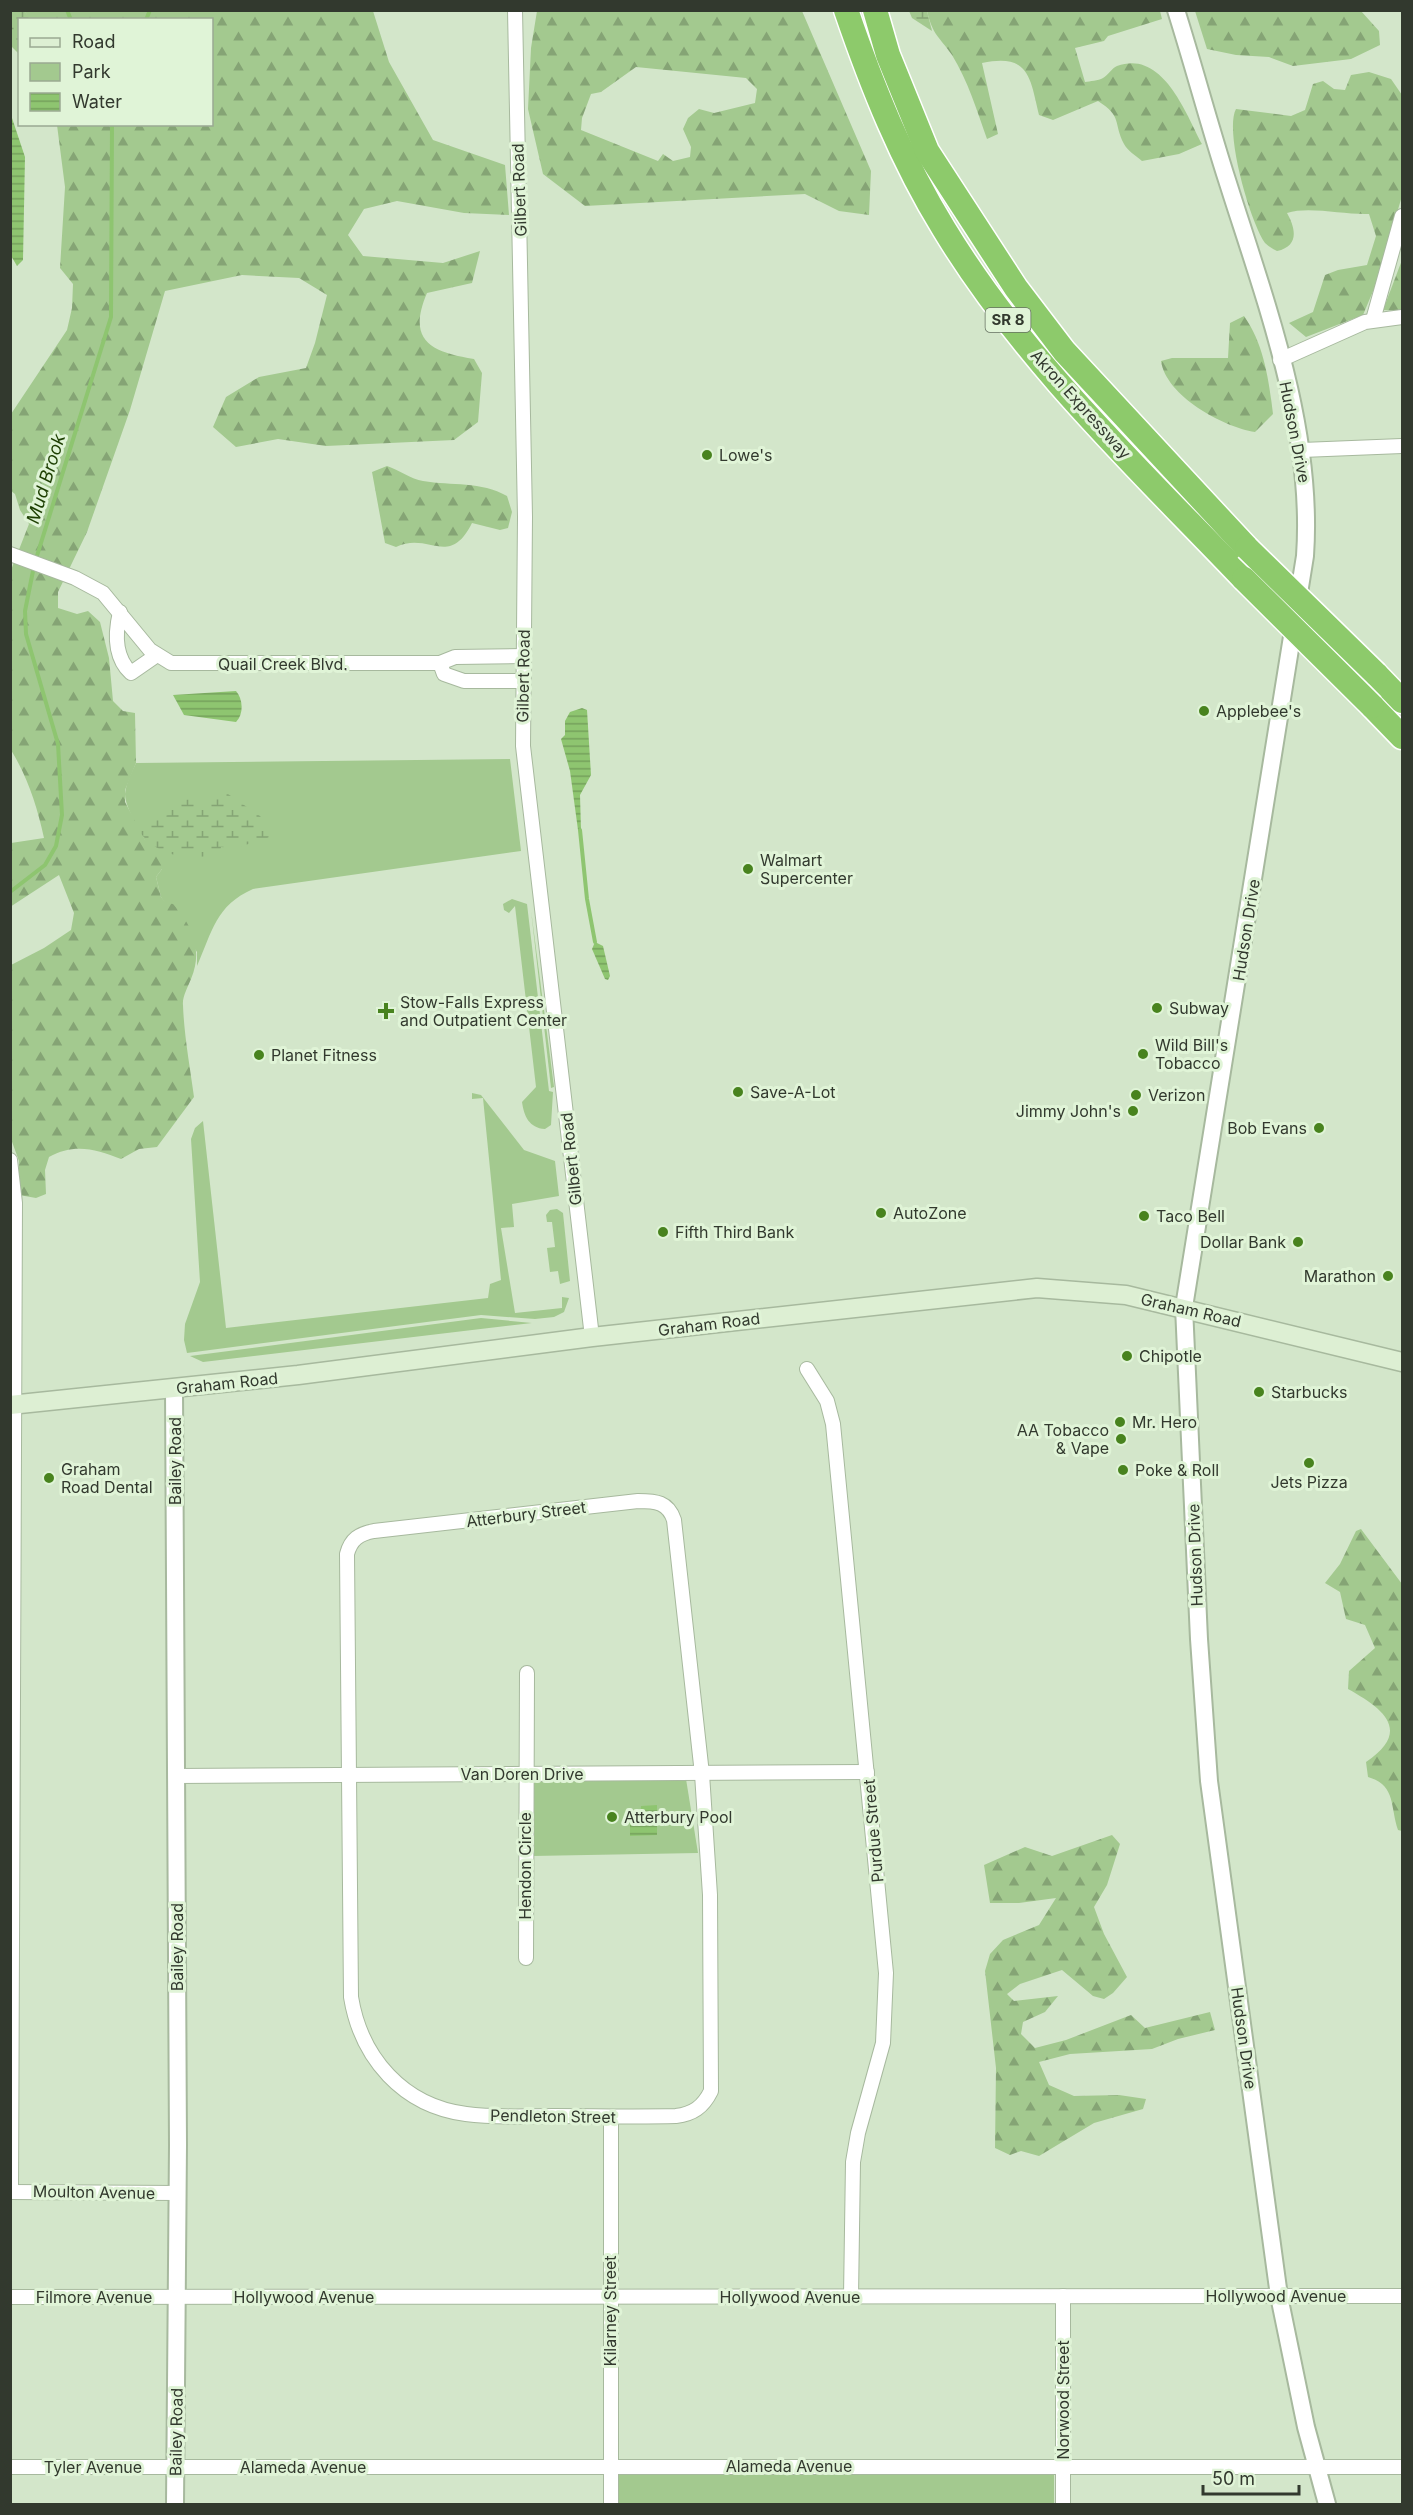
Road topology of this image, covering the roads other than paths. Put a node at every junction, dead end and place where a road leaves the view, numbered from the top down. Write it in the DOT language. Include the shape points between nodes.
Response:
graph roads {
  1 [pos="515,10"];
  2 [pos="846,10"];
  3 [pos="875,10"];
  4 [pos="1176,10"];
  5 [pos="1402,216"];
  6 [pos="1402,316"];
  7 [pos="1373,320"];
  8 [pos="1280,360"];
  9 [pos="1402,446"];
  10 [pos="1302,450"];
  11 [pos="10,554"];
  12 [pos="120,612"];
  13 [pos="157,655"];
  14 [pos="524,656"];
  15 [pos="441,663"];
  16 [pos="523,681"];
  17 [pos="1402,701"];
  18 [pos="1402,737"];
  19 [pos="10,1160"];
  20 [pos="1184,1307"];
  21 [pos="592,1337"];
  22 [pos="1402,1362"];
  23 [pos="807,1369"];
  24 [pos="174,1389"];
  25 [pos="11,1405"];
  26 [pos="527,1673"];
  27 [pos="867,1772"];
  28 [pos="525,1774"];
  29 [pos="702,1774"];
  30 [pos="176,1776"];
  31 [pos="348,1776"];
  32 [pos="526,1958"];
  33 [pos="611,2117"];
  34 [pos="11,2192"];
  35 [pos="178,2193"];
  36 [pos="1063,2296"];
  37 [pos="1279,2296"];
  38 [pos="1402,2296"];
  39 [pos="10,2297"];
  40 [pos="611,2297"];
  41 [pos="851,2297"];
  42 [pos="177,2298"];
  43 [pos="10,2467"];
  44 [pos="176,2467"];
  45 [pos="610,2467"];
  46 [pos="1063,2467"];
  47 [pos="1402,2467"];
  48 [pos="1318,2468"];
  49 [pos="175,2505"];
  50 [pos="611,2505"];
  51 [pos="1063,2505"];
  52 [pos="1327,2505"];
  1 -- 14 [label="street, Gilbert Road"];
  2 -- 18 [label="highway, Akron Expressway / SR 8, bridge" via="898,143 944,230 1049,373 1244,579"];
  3 -- 17 [label="highway, Akron Expressway / SR 8, bridge" via="888,55 927,150 1016,288 1064,351 1247,548"];
  4 -- 8 [label="street, Hudson Drive" via="1265,298"];
  5 -- 7 [label="street"];
  6 -- 7 [label="street"];
  7 -- 8 [label="street"];
  8 -- 10 [label="street, Hudson Drive"];
  9 -- 10 [label="street"];
  10 -- 20 [label="street, Hudson Drive" via="1307,512 1305,556"];
  11 -- 12 [label="street" via="75,578 103,593"];
  12 -- 13 [label="street"];
  12 -- 13 [label="street" via="117,646 126,668 132,673"];
  13 -- 15 [label="street, Quail Creek Blvd." via="171,663"];
  14 -- 15 [label="street, Quail Creek Blvd." via="455,657"];
  14 -- 16 [label="street, Gilbert Road"];
  15 -- 16 [label="street" via="444,674 456,680"];
  16 -- 21 [label="street, Gilbert Road" via="528,794"];
  19 -- 25 [label="street" via="15,1203"];
  20 -- 21 [label="main road, Graham Road" via="1126,1295 1037,1288"];
  20 -- 22 [label="main road, Graham Road"];
  20 -- 37 [label="street, Hudson Drive" via="1209,1780"];
  21 -- 24 [label="main road, Graham Road"];
  23 -- 27 [label="street, Purdue Street" via="827,1401 833,1424"];
  24 -- 25 [label="main road, Graham Road"];
  24 -- 30 [label="street, Bailey Road"];
  25 -- 34 [label="street"];
  26 -- 28 [label="street, Hendon Circle"];
  27 -- 29 [label="street, Van Doren Drive"];
  27 -- 41 [label="street, Purdue Street" via="887,2003 883,2043 853,2163"];
  28 -- 29 [label="street, Van Doren Drive"];
  28 -- 31 [label="street, Van Doren Drive"];
  28 -- 32 [label="street, Hendon Circle"];
  29 -- 31 [label="street, Atterbury Street" via="674,1520 666,1506 650,1501 374,1531 355,1539 347,1554"];
  29 -- 33 [label="street, Pendleton Street" via="710,1895 711,2091 701,2106 686,2115"];
  30 -- 31 [label="street, Van Doren Drive"];
  30 -- 35 [label="street, Bailey Road"];
  31 -- 33 [label="street, Pendleton Street" via="351,1997 361,2037 377,2064 407,2092 447,2110 486,2116"];
  33 -- 40 [label="street, Kilarney Street"];
  34 -- 35 [label="street, Moulton Avenue"];
  35 -- 42 [label="street, Bailey Road"];
  36 -- 37 [label="street, Hollywood Avenue"];
  36 -- 41 [label="street, Hollywood Avenue"];
  36 -- 46 [label="street, Norwood Street"];
  37 -- 38 [label="street, Hollywood Avenue"];
  37 -- 48 [label="street, Hudson Drive"];
  39 -- 42 [label="street, Filmore Avenue"];
  40 -- 41 [label="street, Hollywood Avenue"];
  40 -- 42 [label="street, Hollywood Avenue"];
  40 -- 45 [label="street, Kilarney Street"];
  42 -- 44 [label="street, Bailey Road"];
  43 -- 44 [label="street, Tyler Avenue"];
  44 -- 45 [label="street, Alameda Avenue"];
  44 -- 49 [label="street, Bailey Road"];
  45 -- 46 [label="street, Alameda Avenue"];
  45 -- 50 [label="street, Kilarney Street"];
  46 -- 48 [label="street, Alameda Avenue"];
  46 -- 51 [label="street, Norwood Street"];
  47 -- 48 [label="street, Alameda Avenue"];
  48 -- 52 [label="street, Hudson Drive"];
}
